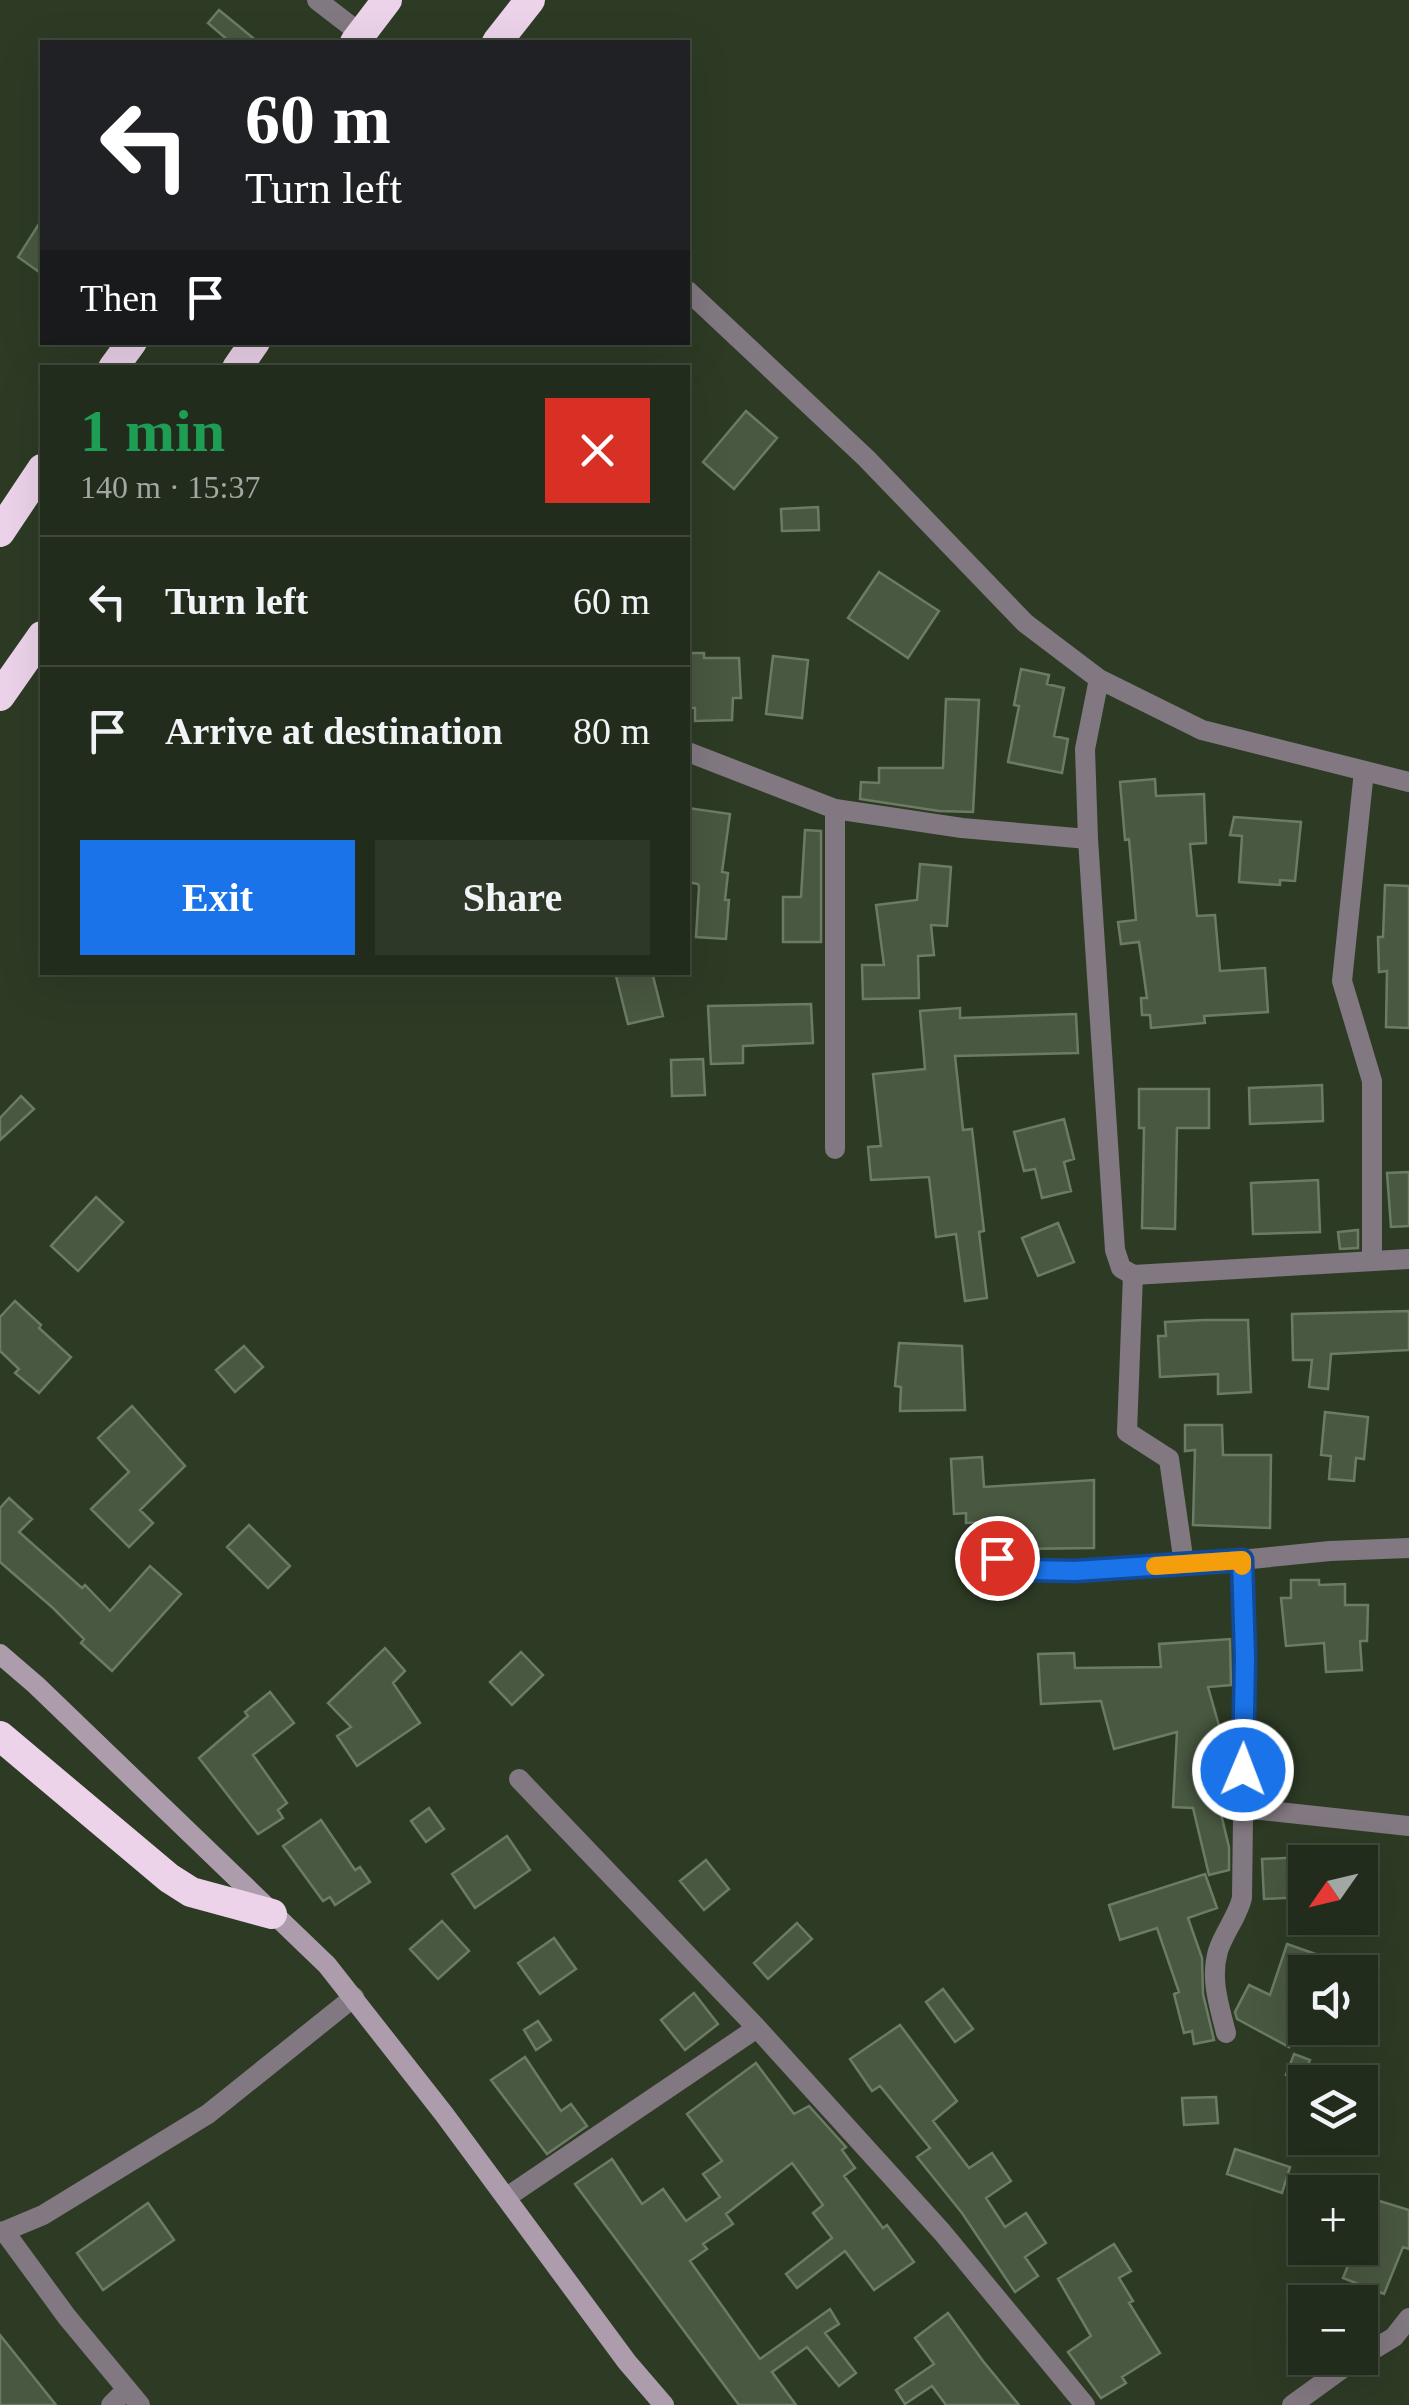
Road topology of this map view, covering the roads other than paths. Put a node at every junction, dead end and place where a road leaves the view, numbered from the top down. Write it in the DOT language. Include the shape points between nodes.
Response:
graph roads {
  1 [pos="316,0"];
  2 [pos="387,0"];
  3 [pos="530,0"];
  4 [pos="358,38"];
  5 [pos="498,40"];
  6 [pos="690,293"];
  7 [pos="40,472"];
  8 [pos="0,532"];
  9 [pos="40,639"];
  10 [pos="1099,679"];
  11 [pos="0,696"];
  12 [pos="690,753"];
  13 [pos="1364,771"];
  14 [pos="1409,782"];
  15 [pos="835,808"];
  16 [pos="1088,840"];
  17 [pos="835,1148"];
  18 [pos="1409,1259"];
  19 [pos="1372,1260"];
  20 [pos="1133,1275"];
  21 [pos="1409,1548"];
  22 [pos="997,1558"];
  23 [pos="1242,1560"];
  24 [pos="1184,1564"];
  25 [pos="0,1654"];
  26 [pos="0,1736"];
  27 [pos="519,1780"];
  28 [pos="1242,1808"];
  29 [pos="1409,1826"];
  30 [pos="272,1914"];
  31 [pos="354,1996"];
  32 [pos="757,2028"];
  33 [pos="1226,2032"];
  34 [pos="507,2197"];
  35 [pos="2,2232"];
  36 [pos="1409,2318"];
  37 [pos="1402,2340"];
  38 [pos="133,2397"];
  39 [pos="111,2405"];
  40 [pos="664,2405"];
  41 [pos="1085,2405"];
  42 [pos="1292,2405"];
  1 -- 4 [label="street"];
  2 -- 4 [label="highway"];
  3 -- 5 [label="highway"];
  6 -- 10 [label="street" via="866,458 1024,623"];
  7 -- 8 [label="highway"];
  9 -- 11 [label="highway"];
  10 -- 13 [label="street" via="1202,730"];
  10 -- 16 [label="street" via="1085,749"];
  12 -- 15 [label="street"];
  13 -- 14 [label="street"];
  13 -- 19 [label="street" via="1342,981 1372,1082"];
  15 -- 16 [label="street"];
  15 -- 17 [label="street"];
  16 -- 20 [label="street" via="1115,1250"];
  18 -- 19 [label="street"];
  19 -- 20 [label="street"];
  20 -- 24 [label="street" via="1127,1432 1168,1459"];
  21 -- 23 [label="street"];
  22 -- 24 [label="street" via="1032,1570"];
  23 -- 24 [label="street"];
  23 -- 28 [label="street"];
  25 -- 30 [label="main road"];
  26 -- 30 [label="highway" via="191,1892"];
  27 -- 32 [label="street"];
  28 -- 29 [label="street"];
  28 -- 33 [label="street" via="1242,1898 1218,1952 1214,1984"];
  30 -- 31 [label="main road"];
  31 -- 34 [label="main road"];
  31 -- 35 [label="street" via="208,2114 42,2215"];
  32 -- 34 [label="street"];
  32 -- 41 [label="street" via="942,2232"];
  34 -- 40 [label="main road"];
  35 -- 38 [label="street"];
  36 -- 37 [label="street"];
  37 -- 42 [label="street"];
  38 -- 39 [label="street"];
}
